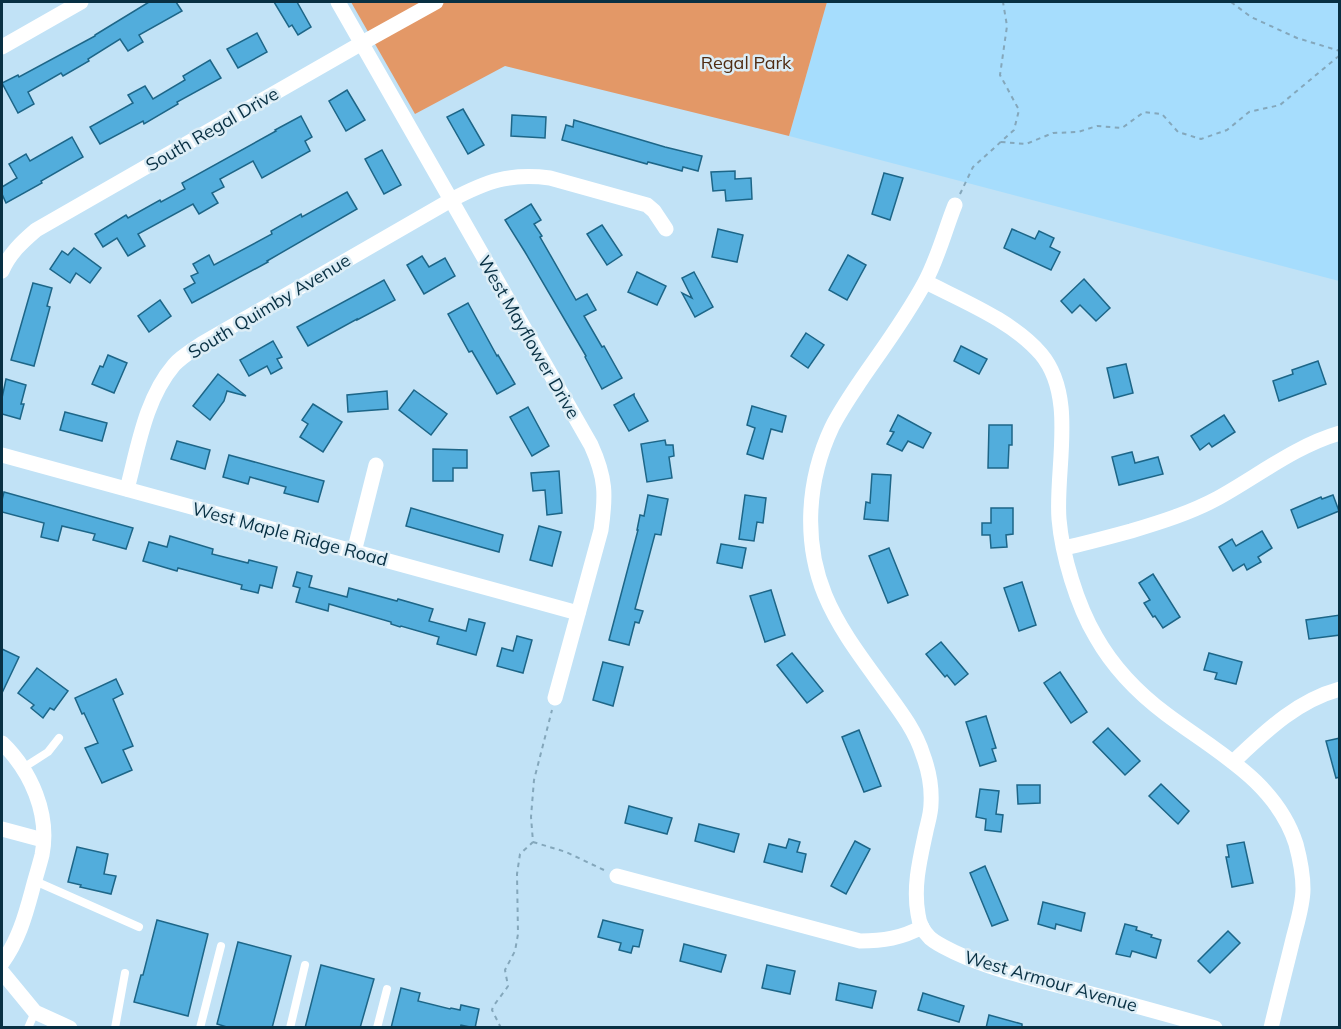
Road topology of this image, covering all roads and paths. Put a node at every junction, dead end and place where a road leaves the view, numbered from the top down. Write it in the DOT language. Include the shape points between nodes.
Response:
graph roads {
  1 [pos="81,2"];
  2 [pos="338,2"];
  3 [pos="436,2"];
  4 [pos="1003,2"];
  5 [pos="1231,2"];
  6 [pos="362,42"];
  7 [pos="2,47"];
  8 [pos="1340,53"];
  9 [pos="1001,142"];
  10 [pos="451,200"];
  11 [pos="955,205"];
  12 [pos="666,229"];
  13 [pos="2,271"];
  14 [pos="926,282"];
  15 [pos="1340,433"];
  16 [pos="2,455"];
  17 [pos="376,465"];
  18 [pos="127,489"];
  19 [pos="1064,548"];
  20 [pos="354,552"];
  21 [pos="578,613"];
  22 [pos="1340,689"];
  23 [pos="555,698"];
  24 [pos="59,738"];
  25 [pos="2,743"];
  26 [pos="1233,762"];
  27 [pos="23,768"];
  28 [pos="2,829"];
  29 [pos="43,840"];
  30 [pos="533,842"];
  31 [pos="617,876"];
  32 [pos="35,881"];
  33 [pos="139,927"];
  34 [pos="922,927"];
  35 [pos="221,946"];
  36 [pos="2,962"];
  37 [pos="305,965"];
  38 [pos="2,972"];
  39 [pos="125,973"];
  40 [pos="387,989"];
  41 [pos="35,1012"];
  42 [pos="28,1028"];
  43 [pos="70,1028"];
  44 [pos="115,1028"];
  45 [pos="200,1028"];
  46 [pos="290,1028"];
  47 [pos="377,1028"];
  48 [pos="501,1028"];
  49 [pos="1215,1028"];
  50 [pos="1271,1028"];
  1 -- 7 [label="street"];
  2 -- 6 [label="street, West Mayflower Drive"];
  3 -- 6 [label="street, South Regal Drive"];
  4 -- 9 [label="path" via="1007,26 1000,75 1019,110 1014,130"];
  5 -- 8 [label="path" via="1297,38"];
  6 -- 10 [label="street, West Mayflower Drive"];
  6 -- 13 [label="street, South Regal Drive" via="36,230 13,252"];
  8 -- 9 [label="path" via="1280,105 1249,112 1227,130 1201,139 1178,132 1162,114 1144,112 1122,128 1097,126 1053,133 1026,144"];
  9 -- 11 [label="path" via="973,167"];
  10 -- 12 [label="street, South Quimby Avenue" via="494,180 550,178 647,205"];
  10 -- 18 [label="street, South Quimby Avenue" via="179,360 153,397"];
  10 -- 21 [label="street, West Mayflower Drive" via="591,445 602,474 605,493 601,530"];
  11 -- 14 [label="street"];
  14 -- 19 [label="street" via="1012,329 1049,365 1062,417 1059,510"];
  14 -- 34 [label="street" via="831,428 815,477 810,529 816,568 833,612 912,729 926,763 931,807 916,896"];
  15 -- 19 [label="street" via="1313,442 1192,511"];
  16 -- 18 [label="street, West Maple Ridge Road"];
  17 -- 20 [label="street"];
  18 -- 20 [label="street, West Maple Ridge Road"];
  19 -- 26 [label="street" via="1087,620 1112,662 1165,713"];
  20 -- 21 [label="street, West Maple Ridge Road"];
  21 -- 23 [label="street, West Mayflower Drive"];
  22 -- 26 [label="street" via="1307,701 1283,717"];
  23 -- 30 [label="path" via="534,780"];
  24 -- 27 [label="lane" via="48,752"];
  25 -- 27 [label="street"];
  26 -- 50 [label="street" via="1263,789 1280,812 1294,839 1302,870 1303,892"];
  27 -- 29 [label="street" via="38,799"];
  28 -- 29 [label="street"];
  29 -- 32 [label="street"];
  30 -- 31 [label="path" via="566,852"];
  30 -- 48 [label="path" via="520,854 518,934 505,970 508,986 492,1010"];
  31 -- 34 [label="street" via="861,941 894,939"];
  32 -- 33 [label="lane"];
  32 -- 36 [label="street" via="19,934"];
  34 -- 49 [label="street, West Armour Avenue" via="930,938 971,960"];
  35 -- 45 [label="lane"];
  37 -- 46 [label="lane"];
  38 -- 41 [label="street"];
  39 -- 44 [label="lane"];
  40 -- 47 [label="lane"];
  41 -- 42 [label="lane"];
  41 -- 43 [label="street"];
}
